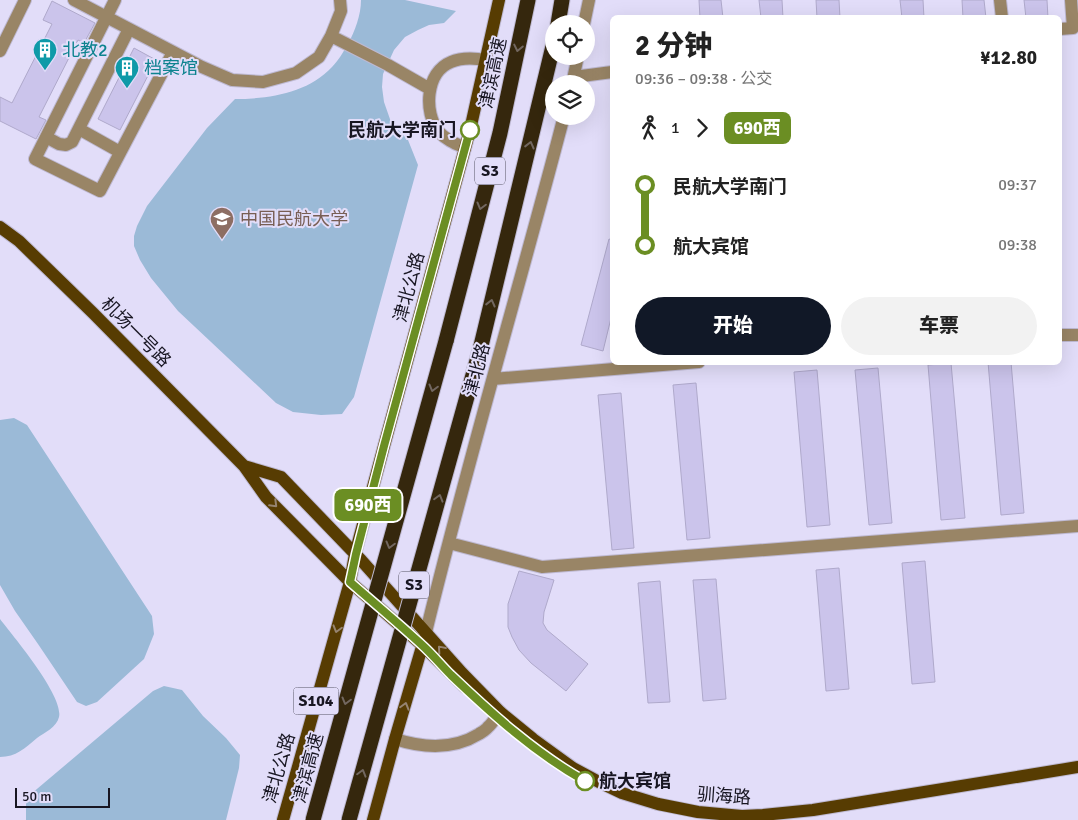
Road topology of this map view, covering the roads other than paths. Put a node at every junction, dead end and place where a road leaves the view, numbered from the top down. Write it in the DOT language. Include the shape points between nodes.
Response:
graph roads {
  1 [pos="25,0"];
  2 [pos="74,0"];
  3 [pos="115,0"];
  4 [pos="340,0"];
  5 [pos="499,0"];
  6 [pos="505,0"];
  7 [pos="528,0"];
  8 [pos="562,0"];
  9 [pos="589,0"];
  10 [pos="1000,0"];
  11 [pos="1070,0"];
  12 [pos="560,15"];
  13 [pos="586,15"];
  14 [pos="1002,15"];
  15 [pos="106,17"];
  16 [pos="129,29"];
  17 [pos="1062,29"];
  18 [pos="331,36"];
  19 [pos="0,51"];
  20 [pos="173,52"];
  21 [pos="486,60"];
  22 [pos="548,65"];
  23 [pos="610,72"];
  24 [pos="595,75"];
  25 [pos="430,89"];
  26 [pos="562,125"];
  27 [pos="79,129"];
  28 [pos="46,137"];
  29 [pos="465,148"];
  30 [pos="120,152"];
  31 [pos="0,227"];
  32 [pos="1078,335"];
  33 [pos="1062,336"];
  34 [pos="663,365"];
  35 [pos="493,379"];
  36 [pos="244,466"];
  37 [pos="1078,526"];
  38 [pos="449,543"];
  39 [pos="358,557"];
  40 [pos="350,582"];
  41 [pos="426,632"];
  42 [pos="422,646"];
  43 [pos="498,714"];
  44 [pos="395,739"];
  45 [pos="1078,767"];
  46 [pos="1078,773"];
  47 [pos="283,820"];
  48 [pos="313,820"];
  49 [pos="349,820"];
  50 [pos="373,820"];
  51 [pos="706,820"];
  52 [pos="771,820"];
  1 -- 19 [label="street"];
  2 -- 15 [label="street"];
  3 -- 15 [label="street"];
  4 -- 18 [label="street" via="341,11"];
  5 -- 21 [label="main road, 津北公路 / S104"];
  6 -- 39 [label="main road, 津北公路 / S104" via="477,127"];
  7 -- 48 [label="highway, 津滨高速 / S3, one-way, bridge" via="500,132 446,341"];
  8 -- 12 [label="highway"];
  9 -- 13 [label="street"];
  10 -- 14 [label="street"];
  11 -- 17 [label="street" via="1073,28"];
  15 -- 16 [label="street"];
  15 -- 28 [label="street"];
  16 -- 20 [label="street"];
  16 -- 27 [label="street"];
  18 -- 20 [label="street" via="319,57 296,73 263,82 232,80"];
  18 -- 25 [label="street"];
  20 -- 30 [label="street"];
  21 -- 25 [label="street" via="476,58 450,62 439,71"];
  21 -- 29 [label="main road, 津北公路 / S104"];
  49 -- 22 [label="highway, S3, one-way, bridge" via="480,350"];
  23 -- 24 [label="street"];
  25 -- 29 [label="street" via="432,121 440,133"];
  26 -- 35 [label="street, 津北路"];
  27 -- 28 [label="street" via="72,142 66,145"];
  27 -- 30 [label="street"];
  28 -- 30 [label="street" via="35,159 100,191"];
  29 -- 39 [label="main road, 津北公路 / S104"];
  31 -- 36 [label="main road, 机场一号路" via="19,241 86,306"];
  32 -- 33 [label="street"];
  34 -- 35 [label="street"];
  35 -- 38 [label="street, 津北路"];
  36 -- 39 [label="main road, 机场一号路" via="281,477"];
  36 -- 40 [label="main road, 机场一号路, one-way" via="266,497"];
  37 -- 38 [label="street" via="542,567"];
  38 -- 41 [label="street, 津北路"];
  39 -- 40 [label="main road, 津北公路 / S104"];
  39 -- 41 [label="main road"];
  40 -- 42 [label="main road"];
  40 -- 47 [label="main road, 津北公路 / S104, one-way"];
  41 -- 42 [label="main road"];
  43 -- 41 [label="main road, 驯海路, one-way"];
  42 -- 43 [label="main road, 驯海路"];
  44 -- 42 [label="main road, one-way"];
  43 -- 44 [label="street" via="488,728 452,745 422,745"];
  43 -- 45 [label="main road, 驯海路" via="573,768 622,793 684,810 720,815 813,810"];
  43 -- 51 [label="main road, 驯海路" via="554,762 594,786 652,808"];
  44 -- 50 [label="main road"];
  46 -- 52 [label="main road, 驯海路"];
}
